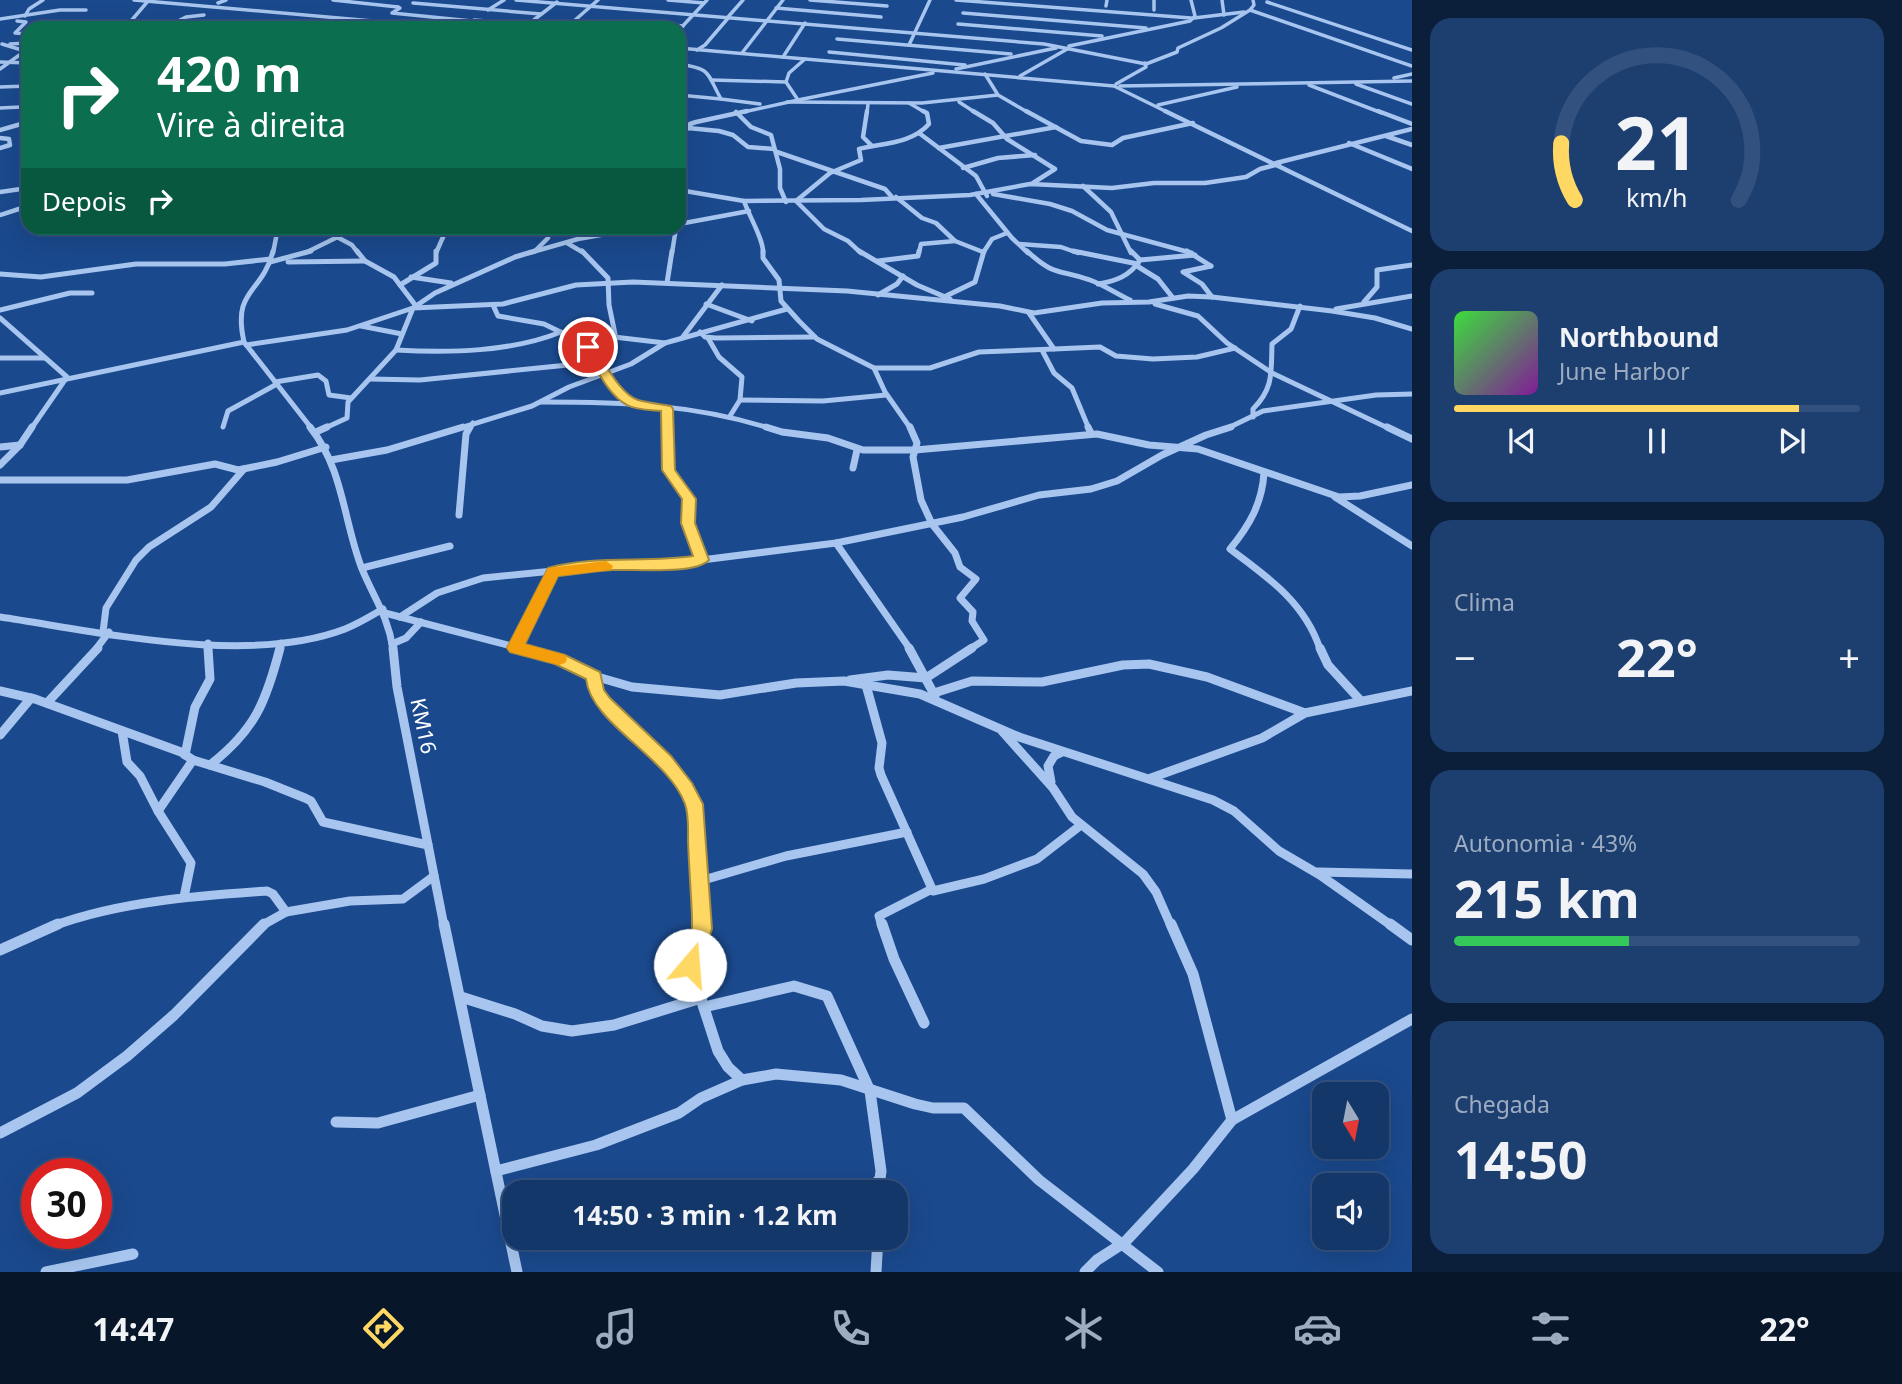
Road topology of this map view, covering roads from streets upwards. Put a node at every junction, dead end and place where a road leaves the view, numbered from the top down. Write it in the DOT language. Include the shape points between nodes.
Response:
graph roads {
  1 [pos="43,0"];
  2 [pos="137,0"];
  3 [pos="189,0"];
  4 [pos="226,0"];
  5 [pos="333,0"];
  6 [pos="418,0"];
  7 [pos="503,0"];
  8 [pos="516,0"];
  9 [pos="598,0"];
  10 [pos="668,0"];
  11 [pos="743,0"];
  12 [pos="783,0"];
  13 [pos="810,0"];
  14 [pos="890,0"];
  15 [pos="930,0"];
  16 [pos="956,0"];
  17 [pos="1154,0"];
  18 [pos="1191,0"];
  19 [pos="1222,0"];
  20 [pos="1253,0"];
  21 [pos="148,1"];
  22 [pos="705,1"];
  23 [pos="968,1"];
  24 [pos="557,2"];
  25 [pos="218,3"];
  26 [pos="413,3"];
  27 [pos="1267,3"];
  28 [pos="591,6"];
  29 [pos="887,6"];
  30 [pos="1035,6"];
  31 [pos="258,7"];
  32 [pos="399,7"];
  33 [pos="220,8"];
  34 [pos="776,8"];
  35 [pos="271,9"];
  36 [pos="1154,9"];
  37 [pos="1250,9"];
  38 [pos="86,10"];
  39 [pos="489,10"];
  40 [pos="250,11"];
  41 [pos="1106,11"];
  42 [pos="963,13"];
  43 [pos="541,14"];
  44 [pos="694,14"];
  45 [pos="204,15"];
  46 [pos="1224,15"];
  47 [pos="25,16"];
  48 [pos="729,17"];
  49 [pos="881,17"];
  50 [pos="7,18"];
  51 [pos="1032,18"];
  52 [pos="1194,18"];
  53 [pos="0,19"];
  54 [pos="338,19"];
  55 [pos="473,20"];
  56 [pos="768,20"];
  57 [pos="26,21"];
  58 [pos="130,21"];
  59 [pos="178,21"];
  60 [pos="196,21"];
  61 [pos="334,21"];
  62 [pos="363,21"];
  63 [pos="487,21"];
  64 [pos="532,21"];
  65 [pos="574,21"];
  66 [pos="686,23"];
  67 [pos="805,23"];
  68 [pos="958,24"];
  69 [pos="1107,24"];
  70 [pos="844,26"];
  71 [pos="21,27"];
  72 [pos="874,29"];
  73 [pos="1156,29"];
  74 [pos="915,33"];
  75 [pos="15,34"];
  76 [pos="21,34"];
  77 [pos="956,36"];
  78 [pos="1108,38"];
  79 [pos="837,39"];
  80 [pos="1,44"];
  81 [pos="21,44"];
  82 [pos="909,45"];
  83 [pos="1061,47"];
  84 [pos="1069,48"];
  85 [pos="21,49"];
  86 [pos="686,49"];
  87 [pos="696,50"];
  88 [pos="1411,50"];
  89 [pos="1399,51"];
  90 [pos="21,52"];
  91 [pos="829,52"];
  92 [pos="742,53"];
  93 [pos="1390,53"];
  94 [pos="1021,55"];
  95 [pos="1380,55"];
  96 [pos="783,57"];
  97 [pos="805,59"];
  98 [pos="824,60"];
  99 [pos="0,62"];
  100 [pos="7,62"];
  101 [pos="21,63"];
  102 [pos="1144,63"];
  103 [pos="686,65"];
  104 [pos="971,66"];
  105 [pos="1412,66"];
  106 [pos="0,69"];
  107 [pos="948,71"];
  108 [pos="985,74"];
  109 [pos="1412,74"];
  110 [pos="1019,76"];
  111 [pos="710,80"];
  112 [pos="1389,81"];
  113 [pos="1412,81"];
  114 [pos="786,82"];
  115 [pos="1350,82"];
  116 [pos="1303,83"];
  117 [pos="1250,84"];
  118 [pos="1198,85"];
  119 [pos="21,86"];
  120 [pos="1114,86"];
  121 [pos="0,87"];
  122 [pos="847,90"];
  123 [pos="1222,91"];
  124 [pos="1228,93"];
  125 [pos="998,95"];
  126 [pos="686,96"];
  127 [pos="721,99"];
  128 [pos="798,100"];
  129 [pos="787,102"];
  130 [pos="959,102"];
  131 [pos="909,103"];
  132 [pos="773,104"];
  133 [pos="857,104"];
  134 [pos="868,104"];
  135 [pos="1412,104"];
  136 [pos="1157,106"];
  137 [pos="21,107"];
  138 [pos="0,108"];
  139 [pos="736,112"];
  140 [pos="1194,123"];
  141 [pos="21,124"];
  142 [pos="1056,127"];
  143 [pos="1412,127"];
  144 [pos="688,128"];
  145 [pos="1,130"];
  146 [pos="919,133"];
  147 [pos="1002,135"];
  148 [pos="1383,135"];
  149 [pos="0,137"];
  150 [pos="1349,144"];
  151 [pos="1412,145"];
  152 [pos="872,146"];
  153 [pos="0,148"];
  154 [pos="939,148"];
  155 [pos="775,150"];
  156 [pos="1035,155"];
  157 [pos="1278,163"];
  158 [pos="964,168"];
  159 [pos="1412,169"];
  160 [pos="834,171"];
  161 [pos="1030,184"];
  162 [pos="1083,186"];
  163 [pos="21,189"];
  164 [pos="686,191"];
  165 [pos="0,192"];
  166 [pos="976,194"];
  167 [pos="987,194"];
  168 [pos="894,197"];
  169 [pos="744,201"];
  170 [pos="796,201"];
  171 [pos="786,202"];
  172 [pos="985,203"];
  173 [pos="21,208"];
  174 [pos="749,211"];
  175 [pos="0,215"];
  176 [pos="686,224"];
  177 [pos="1412,231"];
  178 [pos="1007,233"];
  179 [pos="1123,234"];
  180 [pos="277,235"];
  181 [pos="443,235"];
  182 [pos="548,235"];
  183 [pos="599,235"];
  184 [pos="676,235"];
  185 [pos="339,236"];
  186 [pos="955,241"];
  187 [pos="567,243"];
  188 [pos="1019,244"];
  189 [pos="536,251"];
  190 [pos="983,252"];
  191 [pos="1195,255"];
  192 [pos="272,261"];
  193 [pos="365,261"];
  194 [pos="878,261"];
  195 [pos="1138,263"];
  196 [pos="1412,265"];
  197 [pos="0,274"];
  198 [pos="903,276"];
  199 [pos="411,277"];
  200 [pos="454,283"];
  201 [pos="609,283"];
  202 [pos="667,283"];
  203 [pos="1098,284"];
  204 [pos="400,285"];
  205 [pos="722,285"];
  206 [pos="779,288"];
  207 [pos="92,293"];
  208 [pos="878,295"];
  209 [pos="1412,296"];
  210 [pos="944,297"];
  211 [pos="1212,297"];
  212 [pos="1172,298"];
  213 [pos="1134,301"];
  214 [pos="1149,302"];
  215 [pos="1364,302"];
  216 [pos="959,303"];
  217 [pos="706,304"];
  218 [pos="493,305"];
  219 [pos="1300,306"];
  220 [pos="415,307"];
  221 [pos="787,309"];
  222 [pos="0,310"];
  223 [pos="1332,311"];
  224 [pos="1029,313"];
  225 [pos="0,318"];
  226 [pos="752,321"];
  227 [pos="361,326"];
  228 [pos="1412,329"];
  229 [pos="561,332"];
  230 [pos="700,332"];
  231 [pos="402,334"];
  232 [pos="614,337"];
  233 [pos="815,337"];
  234 [pos="681,338"];
  235 [pos="708,338"];
  236 [pos="245,343"];
  237 [pos="665,343"];
  238 [pos="588,347"];
  239 [pos="1235,348"];
  240 [pos="1054,349"];
  241 [pos="396,350"];
  242 [pos="1043,352"];
  243 [pos="0,358"];
  244 [pos="45,358"];
  245 [pos="598,359"];
  246 [pos="874,368"];
  247 [pos="1272,373"];
  248 [pos="604,375"];
  249 [pos="67,377"];
  250 [pos="370,379"];
  251 [pos="276,383"];
  252 [pos="0,393"];
  253 [pos="1412,394"];
  254 [pos="886,395"];
  255 [pos="351,398"];
  256 [pos="740,400"];
  257 [pos="541,402"];
  258 [pos="631,402"];
  259 [pos="1331,402"];
  260 [pos="667,409"];
  261 [pos="730,415"];
  262 [pos="1252,416"];
  263 [pos="473,423"];
  264 [pos="223,427"];
  265 [pos="316,432"];
  266 [pos="1090,433"];
  267 [pos="1412,439"];
  268 [pos="20,445"];
  269 [pos="1184,446"];
  270 [pos="0,447"];
  271 [pos="326,447"];
  272 [pos="857,450"];
  273 [pos="915,450"];
  274 [pos="331,460"];
  275 [pos="0,465"];
  276 [pos="853,468"];
  277 [pos="244,469"];
  278 [pos="1264,473"];
  279 [pos="0,480"];
  280 [pos="1412,485"];
  281 [pos="1333,495"];
  282 [pos="459,515"];
  283 [pos="932,524"];
  284 [pos="836,543"];
  285 [pos="450,546"];
  286 [pos="1412,546"];
  287 [pos="702,560"];
  288 [pos="362,568"];
  289 [pos="553,571"];
  290 [pos="384,611"];
  291 [pos="105,615"];
  292 [pos="0,617"];
  293 [pos="400,617"];
  294 [pos="421,622"];
  295 [pos="83,629"];
  296 [pos="106,632"];
  297 [pos="208,643"];
  298 [pos="281,643"];
  299 [pos="392,643"];
  300 [pos="515,648"];
  301 [pos="594,676"];
  302 [pos="926,678"];
  303 [pos="844,681"];
  304 [pos="866,685"];
  305 [pos="0,691"];
  306 [pos="1412,691"];
  307 [pos="935,697"];
  308 [pos="32,698"];
  309 [pos="1361,701"];
  310 [pos="47,703"];
  311 [pos="1305,713"];
  312 [pos="1000,729"];
  313 [pos="122,731"];
  314 [pos="0,736"];
  315 [pos="1062,752"];
  316 [pos="189,757"];
  317 [pos="210,765"];
  318 [pos="1151,778"];
  319 [pos="1054,788"];
  320 [pos="158,811"];
  321 [pos="1081,825"];
  322 [pos="907,832"];
  323 [pos="428,845"];
  324 [pos="1315,872"];
  325 [pos="1412,874"];
  326 [pos="434,876"];
  327 [pos="700,881"];
  328 [pos="932,889"];
  329 [pos="184,897"];
  330 [pos="286,912"];
  331 [pos="1412,940"];
  332 [pos="0,950"];
  333 [pos="461,997"];
  334 [pos="702,1002"];
  335 [pos="1412,1019"];
  336 [pos="924,1023"];
  337 [pos="742,1080"];
  338 [pos="870,1091"];
  339 [pos="480,1095"];
  340 [pos="1232,1120"];
  341 [pos="336,1122"];
  342 [pos="0,1133"];
  343 [pos="496,1171"];
  344 [pos="880,1180"];
  345 [pos="1125,1242"];
  346 [pos="877,1250"];
  347 [pos="133,1254"];
  348 [pos="46,1272"];
  349 [pos="517,1272"];
  350 [pos="876,1272"];
  351 [pos="1086,1272"];
  352 [pos="1158,1272"];
  1 -- 47 [label="street"];
  2 -- 21 [label="street"];
  3 -- 25 [label="street"];
  4 -- 25 [label="street"];
  5 -- 32 [label="street"];
  6 -- 26 [label="street"];
  7 -- 39 [label="street"];
  8 -- 24 [label="street"];
  9 -- 28 [label="street"];
  10 -- 22 [label="street"];
  11 -- 48 [label="street"];
  12 -- 34 [label="street"];
  13 -- 29 [label="street"];
  14 -- 29 [label="street"];
  15 -- 74 [label="street"];
  16 -- 23 [label="street"];
  17 -- 36 [label="street"];
  18 -- 52 [label="street"];
  19 -- 46 [label="street"];
  20 -- 37 [label="street"];
  21 -- 33 [label="street"];
  21 -- 58 [label="street"];
  22 -- 44 [label="street"];
  23 -- 30 [label="street"];
  23 -- 42 [label="street"];
  24 -- 28 [label="street"];
  24 -- 43 [label="street"];
  25 -- 31 [label="street"];
  26 -- 32 [label="street"];
  26 -- 39 [label="street"];
  27 -- 37 [label="street"];
  27 -- 88 [label="street"];
  28 -- 44 [label="street"];
  28 -- 65 [label="street"];
  29 -- 49 [label="street"];
  30 -- 41 [label="street"];
  30 -- 51 [label="street"];
  31 -- 35 [label="street"];
  31 -- 40 [label="street"];
  32 -- 55 [label="street" via="392,13"];
  33 -- 40 [label="street"];
  33 -- 45 [label="street"];
  34 -- 49 [label="street"];
  34 -- 56 [label="street"];
  37 -- 46 [label="street"];
  37 -- 95 [label="street"];
  37 -- 102 [label="street" via="1177,52"];
  38 -- 47 [label="street"];
  39 -- 43 [label="street"];
  39 -- 55 [label="street"];
  40 -- 54 [label="street"];
  41 -- 52 [label="street"];
  41 -- 69 [label="street"];
  42 -- 51 [label="street"];
  42 -- 68 [label="street"];
  43 -- 64 [label="street"];
  44 -- 48 [label="street"];
  44 -- 66 [label="street"];
  45 -- 59 [label="street"];
  45 -- 60 [label="street"];
  46 -- 52 [label="street"];
  47 -- 50 [label="street"];
  48 -- 56 [label="street"];
  48 -- 87 [label="street"];
  49 -- 72 [label="street"];
  50 -- 53 [label="street"];
  50 -- 57 [label="street"];
  51 -- 69 [label="street"];
  52 -- 73 [label="street"];
  54 -- 61 [label="street"];
  54 -- 62 [label="street"];
  55 -- 63 [label="street"];
  56 -- 67 [label="street"];
  56 -- 92 [label="street"];
  67 -- 70 [label="street"];
  67 -- 96 [label="street"];
  68 -- 77 [label="street"];
  68 -- 78 [label="street"];
  69 -- 73 [label="street"];
  70 -- 72 [label="street"];
  70 -- 79 [label="street"];
  71 -- 75 [label="street"];
  72 -- 74 [label="street"];
  73 -- 78 [label="street"];
  74 -- 77 [label="street"];
  74 -- 82 [label="street"];
  75 -- 76 [label="street"];
  75 -- 80 [label="street" via="8,34"];
  77 -- 83 [label="street"];
  78 -- 83 [label="street"];
  79 -- 82 [label="street"];
  79 -- 91 [label="street"];
  80 -- 81 [label="street"];
  80 -- 85 [label="street"];
  82 -- 94 [label="street"];
  83 -- 84 [label="street"];
  83 -- 94 [label="street"];
  84 -- 102 [label="street"];
  84 -- 110 [label="street"];
  86 -- 87 [label="street"];
  87 -- 92 [label="street"];
  88 -- 89 [label="street"];
  90 -- 100 [label="street"];
  91 -- 98 [label="street"];
  91 -- 104 [label="street"];
  92 -- 96 [label="street"];
  93 -- 95 [label="street"];
  94 -- 104 [label="street"];
  95 -- 105 [label="street"];
  96 -- 97 [label="street"];
  97 -- 98 [label="street"];
  97 -- 114 [label="street"];
  98 -- 107 [label="street"];
  99 -- 100 [label="street"];
  100 -- 101 [label="street"];
  100 -- 106 [label="street"];
  102 -- 120 [label="street" via="1146,67"];
  103 -- 111 [label="street" via="702,67 710,73"];
  104 -- 107 [label="street"];
  107 -- 108 [label="street"];
  107 -- 122 [label="street"];
  108 -- 110 [label="street"];
  108 -- 125 [label="street"];
  109 -- 112 [label="street"];
  110 -- 120 [label="street"];
  111 -- 114 [label="street"];
  111 -- 127 [label="street"];
  112 -- 113 [label="street"];
  112 -- 115 [label="street"];
  114 -- 128 [label="street"];
  115 -- 116 [label="street"];
  115 -- 135 [label="street"];
  116 -- 117 [label="street"];
  116 -- 143 [label="street"];
  117 -- 118 [label="street"];
  117 -- 123 [label="street"];
  118 -- 120 [label="street"];
  118 -- 123 [label="street"];
  119 -- 121 [label="street"];
  120 -- 136 [label="street"];
  122 -- 128 [label="street"];
  122 -- 133 [label="street"];
  123 -- 124 [label="street"];
  123 -- 136 [label="street"];
  125 -- 130 [label="street"];
  125 -- 142 [label="street"];
  126 -- 127 [label="street"];
  127 -- 132 [label="street"];
  128 -- 129 [label="street"];
  129 -- 132 [label="street"];
  129 -- 133 [label="street"];
  130 -- 131 [label="street"];
  130 -- 147 [label="street" via="993,123"];
  131 -- 134 [label="street"];
  131 -- 146 [label="street" via="927,113 928,127"];
  132 -- 139 [label="street"];
  133 -- 134 [label="street"];
  134 -- 152 [label="street" via="863,137"];
  136 -- 140 [label="street"];
  137 -- 138 [label="street"];
  139 -- 144 [label="street"];
  139 -- 155 [label="street" via="751,127 771,135"];
  140 -- 142 [label="street" via="1103,146 1081,141"];
  140 -- 157 [label="street"];
  141 -- 145 [label="street"];
  142 -- 147 [label="street"];
  143 -- 148 [label="street"];
  144 -- 155 [label="street" via="719,131 748,147"];
  145 -- 149 [label="street"];
  146 -- 152 [label="street"];
  146 -- 154 [label="street"];
  147 -- 154 [label="street"];
  147 -- 156 [label="street"];
  148 -- 150 [label="street"];
  148 -- 151 [label="street"];
  149 -- 153 [label="street" via="9,139 10,145"];
  150 -- 157 [label="street"];
  150 -- 159 [label="street"];
  152 -- 160 [label="street" via="859,149 860,160"];
  154 -- 158 [label="street"];
  155 -- 160 [label="street"];
  155 -- 171 [label="street"];
  156 -- 158 [label="street" via="989,158"];
  156 -- 161 [label="street" via="1055,169"];
  157 -- 162 [label="street" via="1246,177 1219,181"];
  157 -- 177 [label="street"];
  158 -- 167 [label="street" via="980,180"];
  160 -- 168 [label="street" via="885,189"];
  160 -- 170 [label="street"];
  161 -- 162 [label="street"];
  161 -- 167 [label="street"];
  162 -- 179 [label="street" via="1111,212"];
  163 -- 165 [label="street"];
  164 -- 169 [label="street"];
  166 -- 167 [label="street"];
  166 -- 168 [label="street"];
  166 -- 172 [label="street"];
  167 -- 172 [label="street"];
  167 -- 179 [label="street" via="1067,210"];
  168 -- 170 [label="street"];
  168 -- 186 [label="street"];
  169 -- 171 [label="street"];
  169 -- 174 [label="street"];
  170 -- 171 [label="street"];
  170 -- 194 [label="street" via="828,232"];
  172 -- 178 [label="street"];
  173 -- 175 [label="street"];
  174 -- 176 [label="street"];
  174 -- 206 [label="street" via="764,243 762,256 779,280"];
  178 -- 188 [label="street"];
  178 -- 190 [label="street" via="992,239"];
  179 -- 191 [label="street"];
  179 -- 195 [label="street"];
  180 -- 192 [label="street"];
  181 -- 199 [label="street" via="436,248 436,263"];
  182 -- 189 [label="street"];
  183 -- 187 [label="street"];
  184 -- 202 [label="street"];
  185 -- 192 [label="street" via="312,251"];
  185 -- 193 [label="street"];
  186 -- 190 [label="street"];
  186 -- 194 [label="street" via="921,244 918,256"];
  187 -- 189 [label="street"];
  187 -- 201 [label="street" via="598,264"];
  188 -- 195 [label="street" via="1056,246"];
  188 -- 203 [label="street" via="1048,270"];
  189 -- 200 [label="street"];
  190 -- 210 [label="street" via="975,282"];
  191 -- 195 [label="street"];
  191 -- 211 [label="street" via="1211,266 1183,272"];
  192 -- 193 [label="street"];
  192 -- 197 [label="street" via="136,264 41,277"];
  192 -- 236 [label="street" via="240,304"];
  193 -- 204 [label="street"];
  194 -- 198 [label="street"];
  195 -- 203 [label="street" via="1118,279"];
  195 -- 212 [label="street"];
  196 -- 215 [label="street" via="1377,270 1377,287"];
  198 -- 208 [label="street"];
  198 -- 210 [label="street"];
  199 -- 200 [label="street"];
  199 -- 204 [label="street"];
  200 -- 220 [label="street"];
  201 -- 202 [label="street"];
  201 -- 218 [label="street" via="576,285"];
  201 -- 232 [label="street"];
  202 -- 205 [label="street"];
  203 -- 213 [label="street"];
  204 -- 220 [label="street"];
  205 -- 206 [label="street"];
  205 -- 217 [label="street"];
  206 -- 208 [label="street"];
  206 -- 221 [label="street"];
  207 -- 222 [label="street" via="70,293"];
  208 -- 216 [label="street"];
  209 -- 215 [label="street"];
  210 -- 216 [label="street"];
  211 -- 212 [label="street"];
  211 -- 219 [label="street"];
  212 -- 214 [label="street"];
  213 -- 214 [label="street"];
  213 -- 224 [label="street"];
  214 -- 239 [label="street" via="1198,316"];
  215 -- 223 [label="street"];
  216 -- 224 [label="street"];
  217 -- 226 [label="street"];
  217 -- 234 [label="street"];
  218 -- 220 [label="street"];
  218 -- 229 [label="street" via="498,316"];
  219 -- 223 [label="street"];
  219 -- 247 [label="street" via="1291,329 1272,344"];
  220 -- 227 [label="street"];
  220 -- 231 [label="street"];
  221 -- 226 [label="street"];
  221 -- 233 [label="street"];
  223 -- 228 [label="street"];
  224 -- 240 [label="street"];
  225 -- 244 [label="street" via="27,337"];
  226 -- 230 [label="street"];
  227 -- 231 [label="street"];
  227 -- 236 [label="street"];
  229 -- 238 [label="street"];
  229 -- 241 [label="street" via="536,342 438,352"];
  230 -- 234 [label="street"];
  230 -- 235 [label="street"];
  231 -- 241 [label="street"];
  232 -- 237 [label="street"];
  232 -- 238 [label="street"];
  233 -- 235 [label="street"];
  233 -- 246 [label="street"];
  234 -- 237 [label="street"];
  235 -- 256 [label="street" via="719,356 742,377"];
  236 -- 249 [label="street"];
  236 -- 251 [label="street, KM16"];
  237 -- 248 [label="street"];
  238 -- 245 [label="street"];
  239 -- 240 [label="street" via="1197,357 1153,359 1116,356 1100,347"];
  239 -- 247 [label="street"];
  240 -- 242 [label="street"];
  241 -- 250 [label="street"];
  242 -- 246 [label="street" via="979,352 930,368"];
  242 -- 266 [label="street" via="1054,373 1072,387"];
  243 -- 244 [label="street"];
  244 -- 249 [label="street"];
  245 -- 248 [label="street"];
  245 -- 250 [label="street" via="420,380"];
  246 -- 254 [label="street"];
  247 -- 259 [label="street"];
  247 -- 262 [label="street" via="1267,393"];
  248 -- 257 [label="street"];
  248 -- 258 [label="street"];
  249 -- 252 [label="street"];
  249 -- 268 [label="street"];
  250 -- 255 [label="street"];
  251 -- 255 [label="street" via="318,375 326,381 329,395"];
  251 -- 264 [label="street" via="228,411"];
  251 -- 265 [label="street, KM16"];
  253 -- 259 [label="street"];
  254 -- 256 [label="street" via="823,401"];
  254 -- 273 [label="street" via="909,424 917,443"];
  255 -- 265 [label="street" via="347,418"];
  256 -- 261 [label="street"];
  257 -- 258 [label="street"];
  257 -- 263 [label="street"];
  258 -- 260 [label="street"];
  259 -- 262 [label="street"];
  259 -- 267 [label="street"];
  260 -- 261 [label="street"];
  260 -- 287 [label="street" via="668,470 689,499 688,523"];
  261 -- 272 [label="street" via="782,432 828,438"];
  262 -- 269 [label="street"];
  263 -- 274 [label="street" via="387,450"];
  263 -- 282 [label="street" via="466,434"];
  265 -- 271 [label="street, KM16"];
  266 -- 269 [label="street" via="1149,445"];
  266 -- 273 [label="street"];
  268 -- 270 [label="street"];
  268 -- 275 [label="street"];
  269 -- 278 [label="street"];
  269 -- 283 [label="street" via="1106,486 1039,495"];
  271 -- 274 [label="street, KM16"];
  271 -- 277 [label="street"];
  272 -- 273 [label="street"];
  272 -- 276 [label="street"];
  273 -- 283 [label="street" via="918,494"];
  274 -- 288 [label="street, KM16"];
  277 -- 279 [label="street" via="215,464 127,480"];
  277 -- 291 [label="street" via="211,507 144,552 125,575"];
  278 -- 281 [label="street"];
  278 -- 309 [label="street" via="1258,508 1230,549 1291,598 1328,665"];
  280 -- 281 [label="street"];
  281 -- 286 [label="street"];
  283 -- 284 [label="street"];
  283 -- 302 [label="street" via="960,567 975,577 960,598 973,612 972,621 984,640"];
  284 -- 287 [label="street"];
  284 -- 302 [label="street" via="891,617"];
  285 -- 288 [label="street"];
  287 -- 289 [label="street"];
  288 -- 290 [label="street, KM16"];
  289 -- 293 [label="street" via="501,574 461,584 437,593"];
  289 -- 300 [label="street"];
  290 -- 293 [label="street"];
  290 -- 298 [label="street" via="334,633"];
  290 -- 299 [label="street, KM16"];
  291 -- 295 [label="street"];
  291 -- 296 [label="street"];
  292 -- 295 [label="street"];
  293 -- 294 [label="street"];
  294 -- 299 [label="street" via="402,641"];
  294 -- 300 [label="street"];
  295 -- 296 [label="street"];
  296 -- 297 [label="street"];
  296 -- 310 [label="street" via="90,658"];
  297 -- 298 [label="street"];
  297 -- 316 [label="street" via="210,679 194,707"];
  298 -- 317 [label="street" via="271,685 247,730"];
  299 -- 323 [label="street, KM16"];
  300 -- 301 [label="street" via="559,659"];
  301 -- 303 [label="street" via="640,688 720,695"];
  301 -- 327 [label="street" via="604,703 676,772 694,804"];
  302 -- 303 [label="street" via="888,675"];
  302 -- 307 [label="street"];
  303 -- 304 [label="street"];
  304 -- 307 [label="street"];
  304 -- 322 [label="street" via="882,743 879,768"];
  305 -- 308 [label="street"];
  306 -- 309 [label="street"];
  307 -- 311 [label="street" via="972,681 1042,682 1149,664 1207,677"];
  307 -- 312 [label="street"];
  308 -- 310 [label="street"];
  308 -- 314 [label="street"];
  309 -- 311 [label="street"];
  310 -- 313 [label="street"];
  311 -- 318 [label="street" via="1262,738"];
  312 -- 315 [label="street"];
  312 -- 319 [label="street"];
  313 -- 316 [label="street"];
  313 -- 320 [label="street" via="127,762 140,776"];
  315 -- 318 [label="street"];
  315 -- 319 [label="street" via="1048,766"];
  316 -- 317 [label="street"];
  316 -- 320 [label="street"];
  317 -- 323 [label="street" via="311,801 323,822"];
  318 -- 324 [label="street" via="1225,806 1279,851"];
  319 -- 321 [label="street"];
  320 -- 329 [label="street" via="191,863"];
  321 -- 328 [label="street" via="1037,859 974,882 937,892"];
  321 -- 340 [label="street" via="1131,862 1156,892 1194,974"];
  322 -- 327 [label="street" via="786,856"];
  322 -- 328 [label="street"];
  323 -- 326 [label="street, KM16"];
  324 -- 325 [label="street"];
  324 -- 331 [label="street"];
  326 -- 330 [label="street" via="403,899 350,901"];
  326 -- 333 [label="street, KM16"];
  327 -- 334 [label="street" via="702,929 690,965"];
  328 -- 336 [label="street" via="879,916"];
  329 -- 330 [label="street" via="267,891"];
  329 -- 332 [label="street" via="80,916"];
  330 -- 342 [label="street" via="261,926 186,1006 96,1079"];
  333 -- 334 [label="street" via="542,1026 572,1031"];
  333 -- 339 [label="street, KM16"];
  334 -- 337 [label="street" via="722,1058"];
  334 -- 338 [label="street" via="794,986 821,993 830,1001"];
  335 -- 340 [label="street"];
  337 -- 338 [label="street" via="783,1074 841,1080"];
  337 -- 343 [label="street" via="701,1098 680,1114 596,1145"];
  338 -- 344 [label="street"];
  338 -- 345 [label="street" via="933,1108 964,1108 1052,1190"];
  339 -- 341 [label="street" via="378,1123"];
  339 -- 343 [label="street, KM16"];
  340 -- 345 [label="street"];
  343 -- 349 [label="street, KM16"];
  345 -- 351 [label="street"];
  345 -- 352 [label="street"];
  346 -- 350 [label="street"];
  347 -- 348 [label="street"];
}
